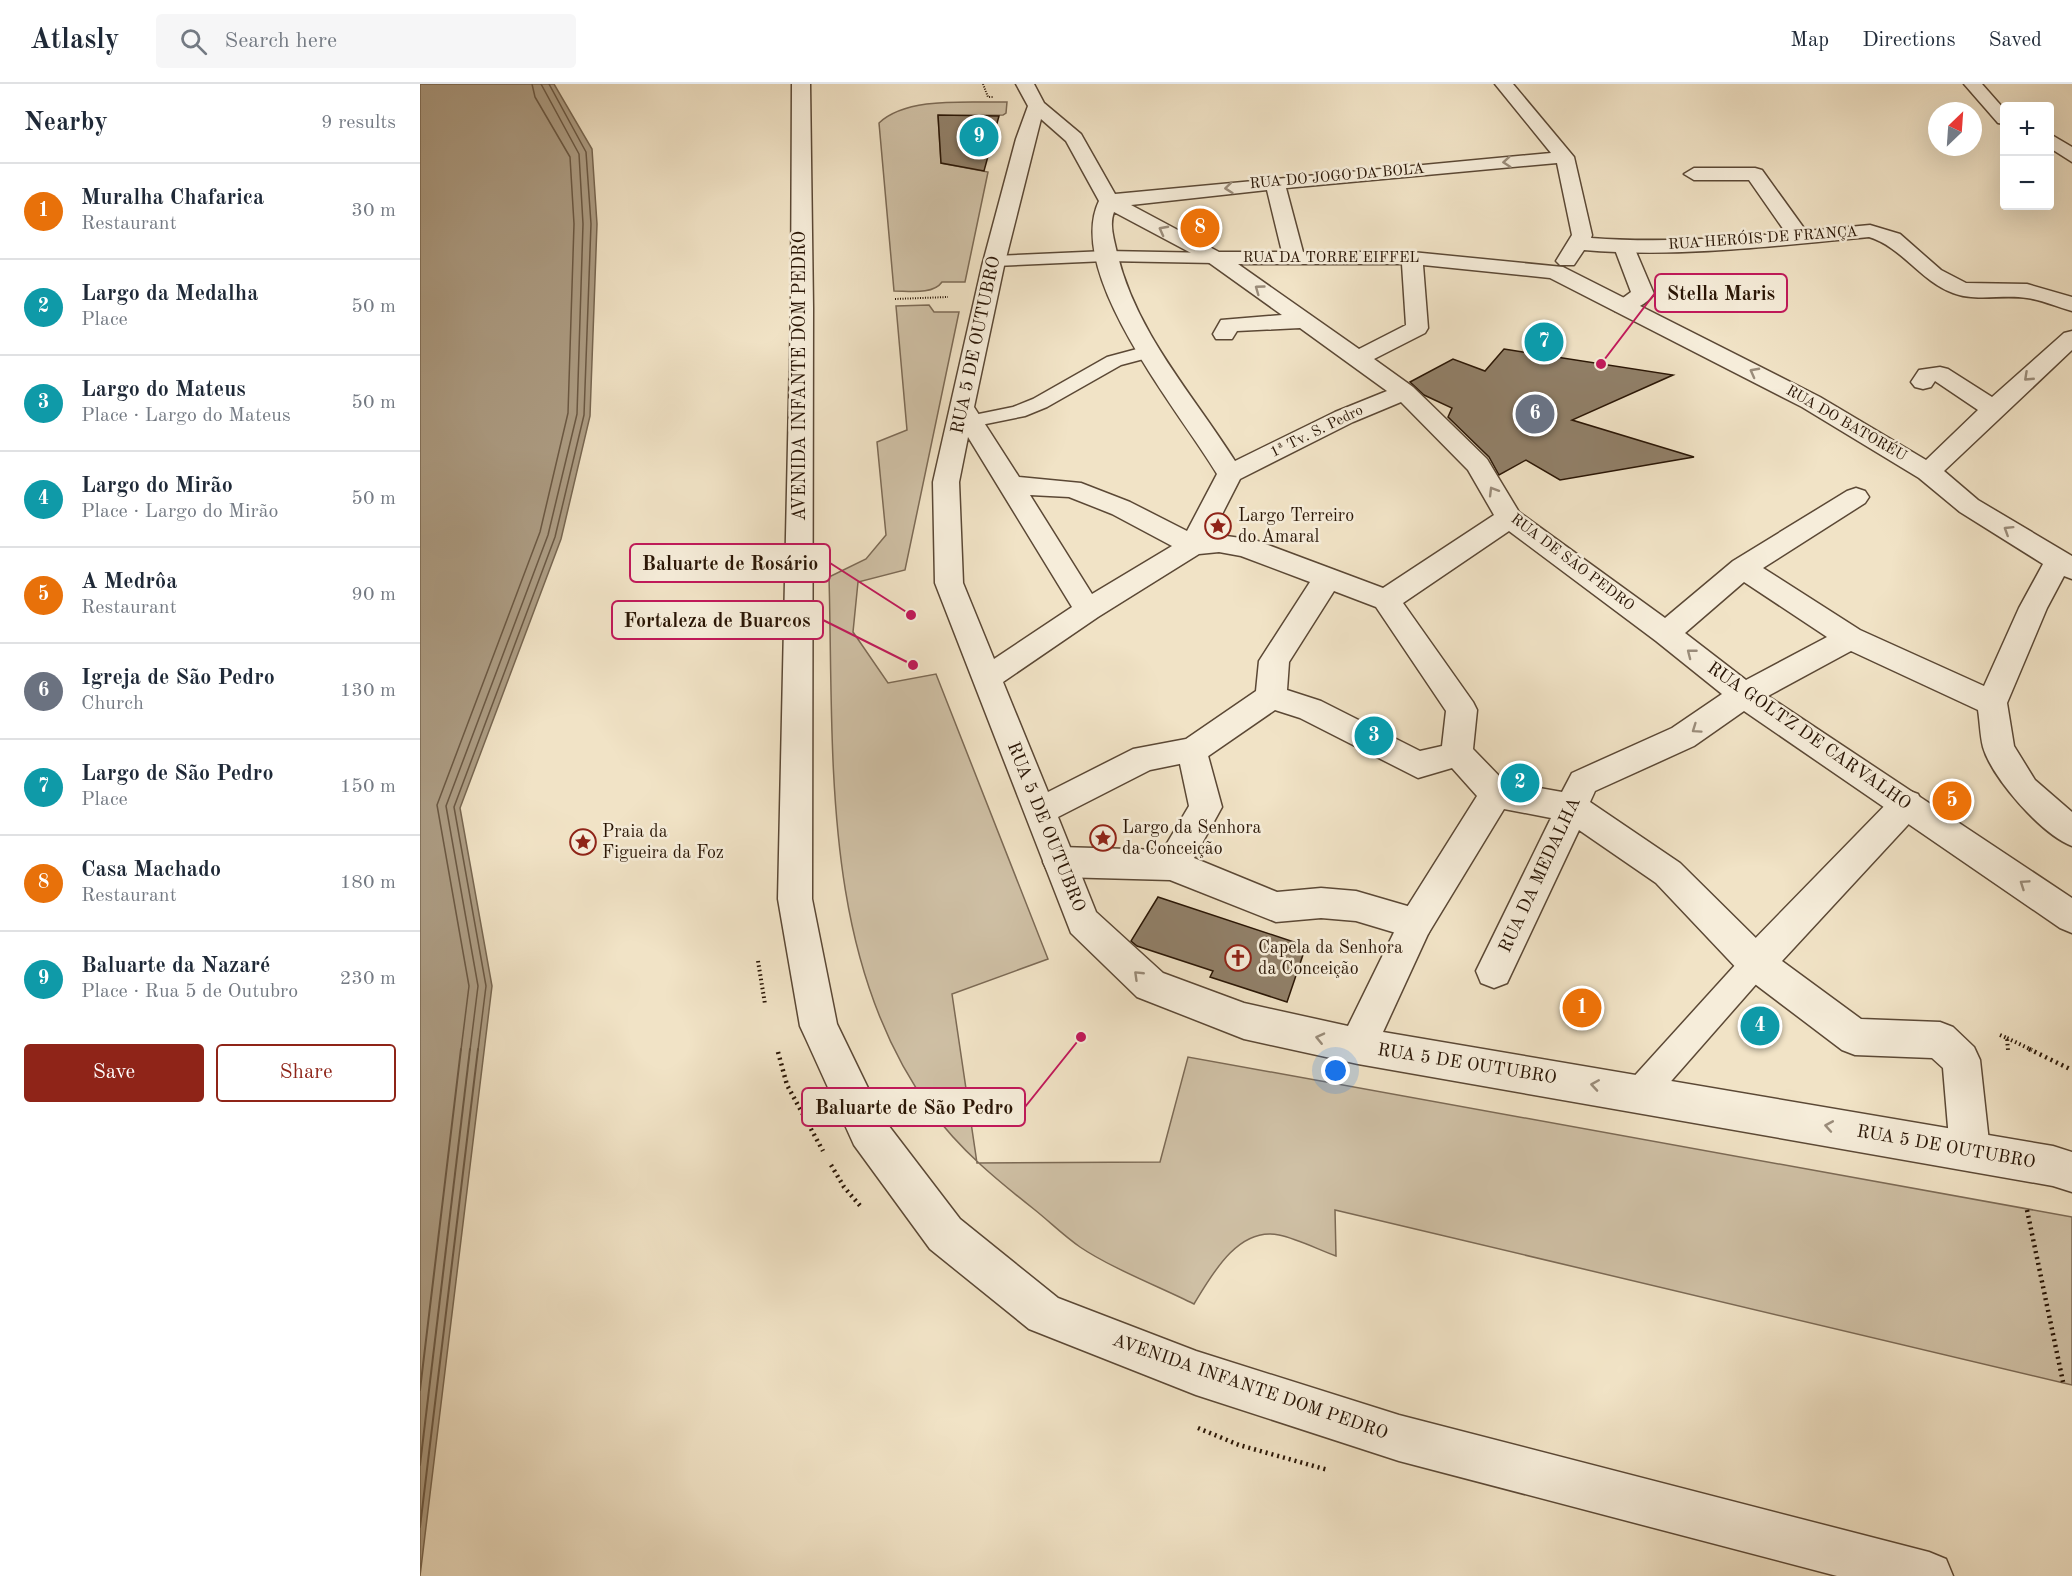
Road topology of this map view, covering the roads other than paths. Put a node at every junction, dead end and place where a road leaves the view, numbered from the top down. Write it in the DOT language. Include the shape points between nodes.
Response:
graph roads {
  1 [pos="801,84"];
  2 [pos="1025,84"];
  3 [pos="1504,84"];
  4 [pos="1973,84"];
  5 [pos="1037,106"];
  6 [pos="2000,114"];
  7 [pos="2054,143"];
  8 [pos="2072,156"];
  9 [pos="1566,157"];
  10 [pos="1694,174"];
  11 [pos="1275,183"];
  12 [pos="1109,201"];
  13 [pos="1799,236"];
  14 [pos="1578,243"];
  15 [pos="1624,247"];
  16 [pos="1106,256"];
  17 [pos="1215,258"];
  18 [pos="1294,258"];
  19 [pos="1412,258"];
  20 [pos="995,261"];
  21 [pos="1555,272"];
  22 [pos="1633,300"];
  23 [pos="2072,304"];
  24 [pos="1305,321"];
  25 [pos="1224,334"];
  26 [pos="2072,338"];
  27 [pos="1148,352"];
  28 [pos="1360,357"];
  29 [pos="1923,382"];
  30 [pos="1405,392"];
  31 [pos="1993,409"];
  32 [pos="967,414"];
  33 [pos="1928,472"];
  34 [pos="1230,474"];
  35 [pos="1011,485"];
  36 [pos="1856,497"];
  37 [pos="1509,518"];
  38 [pos="1193,545"];
  39 [pos="2065,565"];
  40 [pos="1743,568"];
  41 [pos="1329,577"];
  42 [pos="1386,600"];
  43 [pos="1088,610"];
  44 [pos="1666,633"];
  45 [pos="1850,638"];
  46 [pos="987,678"];
  47 [pos="1744,695"];
  48 [pos="1271,697"];
  49 [pos="1992,703"];
  50 [pos="1193,750"];
  51 [pos="1458,754"];
  52 [pos="1496,794"];
  53 [pos="1907,804"];
  54 [pos="1573,808"];
  55 [pos="1040,811"];
  56 [pos="2072,832"];
  57 [pos="1060,862"];
  58 [pos="1172,865"];
  59 [pos="2068,908"];
  60 [pos="1416,923"];
  61 [pos="1756,963"];
  62 [pos="1494,971"];
  63 [pos="1358,1046"];
  64 [pos="1640,1093"];
  65 [pos="1970,1151"];
  66 [pos="2072,1172"];
  67 [pos="1929,1576"];
  1 -- 67 [label="street, AVENIDA INFANTE DOM PEDRO" via="795,899 819,1026 868,1131 945,1234 1044,1314 1196,1373 1399,1438"];
  2 -- 5 [label="street"];
  3 -- 9 [label="street"];
  4 -- 6 [label="street"];
  5 -- 12 [label="street" via="1074,138"];
  5 -- 20 [label="street, RUA 5 DE OUTUBRO"];
  7 -- 8 [label="street"];
  9 -- 11 [label="street, RUA DO JOGO DA BOLA, one-way"];
  9 -- 14 [label="street" via="1582,235"];
  10 -- 13 [label="street" via="1755,174"];
  11 -- 12 [label="street, RUA DO JOGO DA BOLA, one-way"];
  11 -- 18 [label="street"];
  12 -- 16 [label="street" via="1101,220"];
  17 -- 12 [label="street, RUA DE SÃO PEDRO, one-way"];
  13 -- 15 [label="street, RUA HERÓIS DE FRANÇA" via="1731,244"];
  13 -- 23 [label="street, RUA HERÓIS DE FRANÇA" via="1870,231 1893,238 1933,275 1961,289 2027,291"];
  14 -- 15 [label="street, RUA HERÓIS DE FRANÇA"];
  14 -- 21 [label="street"];
  15 -- 22 [label="street"];
  16 -- 17 [label="lane, RUA DA TORRE EIFFEL"];
  16 -- 20 [label="lane, RUA DA TORRE EIFFEL"];
  16 -- 27 [label="street" via="1125,308"];
  17 -- 18 [label="street, RUA DA TORRE EIFFEL"];
  24 -- 17 [label="street, RUA DE SÃO PEDRO, one-way"];
  18 -- 19 [label="street, RUA DA TORRE EIFFEL"];
  19 -- 21 [label="street, RUA DA TORRE EIFFEL"];
  19 -- 28 [label="street" via="1417,328"];
  20 -- 32 [label="street, RUA 5 DE OUTUBRO"];
  21 -- 22 [label="street, RUA DO BATORÉU"];
  33 -- 22 [label="street, RUA DO BATORÉU, one-way"];
  24 -- 25 [label="street" via="1229,325"];
  24 -- 28 [label="street, RUA DE SÃO PEDRO"];
  26 -- 31 [label="street, one-way"];
  27 -- 32 [label="lane" via="1114,361 1018,412"];
  27 -- 34 [label="street"];
  28 -- 30 [label="street, RUA DE SÃO PEDRO"];
  29 -- 31 [label="street" via="1928,375 1940,374"];
  30 -- 34 [label="street, 1ª Tv. S. Pedro" via="1344,417"];
  37 -- 30 [label="street, RUA DE SÃO PEDRO, one-way" via="1479,465"];
  31 -- 33 [label="street"];
  32 -- 35 [label="street"];
  32 -- 46 [label="street, RUA 5 DE OUTUBRO" via="946,482 949,582"];
  39 -- 33 [label="street, RUA DO BATORÉU, one-way" via="1969,506"];
  34 -- 38 [label="street"];
  35 -- 38 [label="street" via="1072,489 1121,508"];
  35 -- 43 [label="street"];
  36 -- 40 [label="street"];
  37 -- 42 [label="street"];
  37 -- 44 [label="street, RUA DE SÃO PEDRO"];
  38 -- 41 [label="street" via="1220,543 1245,547"];
  38 -- 43 [label="street"];
  39 -- 49 [label="street" via="2032,608"];
  40 -- 44 [label="street"];
  40 -- 45 [label="street"];
  41 -- 42 [label="street"];
  41 -- 48 [label="street" via="1274,661"];
  42 -- 51 [label="street" via="1462,710"];
  43 -- 46 [label="street"];
  47 -- 44 [label="street, RUA GOLTZ DE CARVALHO, one-way"];
  45 -- 47 [label="street, RUA DA MEDALHA"];
  45 -- 49 [label="street"];
  46 -- 55 [label="street, RUA 5 DE OUTUBRO"];
  47 -- 53 [label="street, RUA GOLTZ DE CARVALHO"];
  47 -- 54 [label="street, RUA DA MEDALHA, one-way" via="1683,737 1583,782"];
  48 -- 50 [label="street"];
  48 -- 51 [label="street" via="1310,709 1418,765"];
  49 -- 56 [label="street" via="1999,748 2024,789"];
  50 -- 55 [label="street" via="1144,758"];
  50 -- 58 [label="street" via="1206,807"];
  51 -- 52 [label="street"];
  52 -- 54 [label="street"];
  52 -- 60 [label="street"];
  59 -- 53 [label="street, RUA GOLTZ DE CARVALHO, one-way"];
  53 -- 61 [label="street"];
  54 -- 61 [label="street" via="1668,873"];
  54 -- 62 [label="street, RUA DA MEDALHA"];
  55 -- 57 [label="street, RUA 5 DE OUTUBRO"];
  57 -- 58 [label="street"];
  63 -- 57 [label="street, RUA 5 DE OUTUBRO, one-way" via="1244,1021 1150,986 1083,922"];
  58 -- 60 [label="street" via="1276,908 1321,903 1356,906"];
  60 -- 63 [label="street"];
  61 -- 64 [label="lane"];
  61 -- 65 [label="street" via="1855,1037 1940,1040 1961,1060"];
  64 -- 63 [label="street, RUA 5 DE OUTUBRO, one-way"];
  65 -- 64 [label="street, RUA 5 DE OUTUBRO, one-way"];
  65 -- 66 [label="street, RUA 5 DE OUTUBRO"];
}
